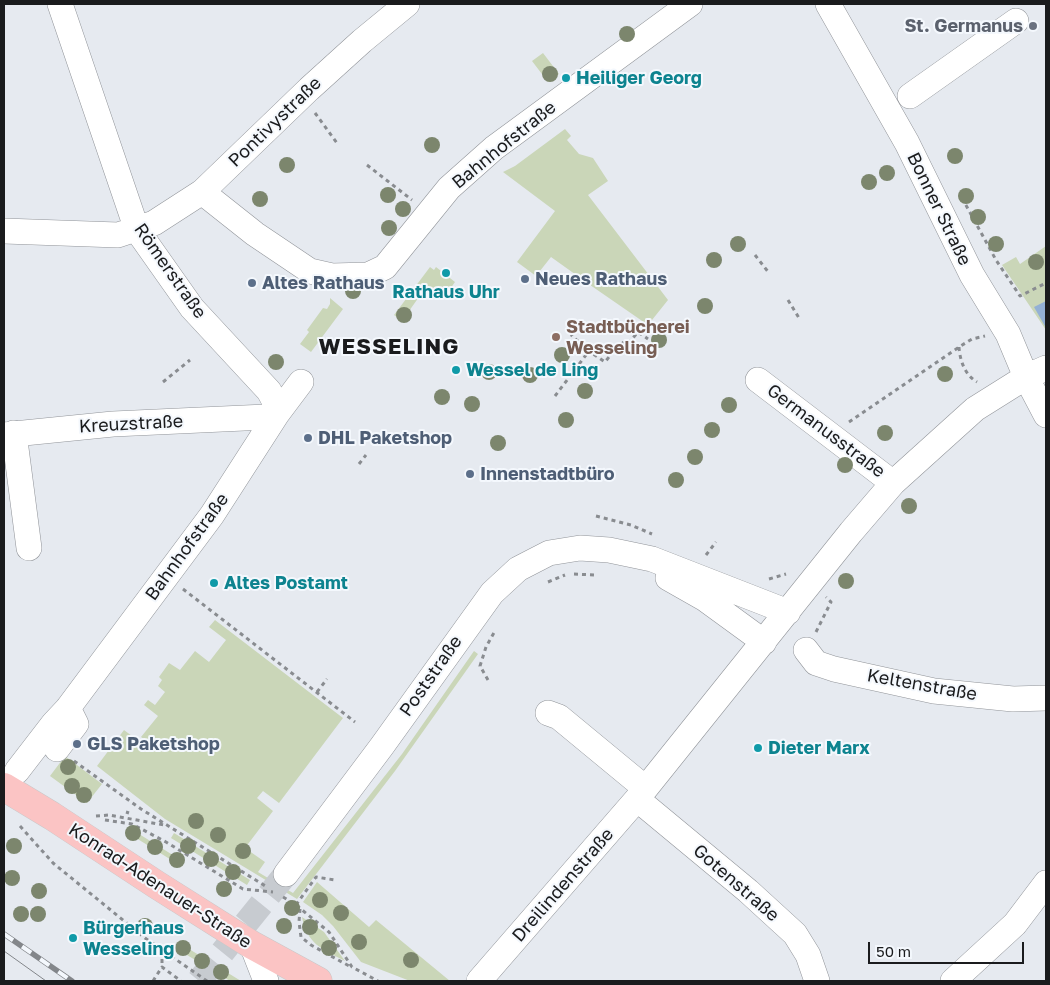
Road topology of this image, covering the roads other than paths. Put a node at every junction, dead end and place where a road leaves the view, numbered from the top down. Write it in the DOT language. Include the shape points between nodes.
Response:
graph roads {
  1 [pos="60,4"];
  2 [pos="407,4"];
  3 [pos="690,4"];
  4 [pos="828,4"];
  5 [pos="1016,21"];
  6 [pos="905,98"];
  7 [pos="202,192"];
  8 [pos="136,230"];
  9 [pos="4,231"];
  10 [pos="1036,372"];
  11 [pos="758,380"];
  12 [pos="301,382"];
  13 [pos="1046,415"];
  14 [pos="268,416"];
  15 [pos="9,434"];
  16 [pos="893,483"];
  17 [pos="29,548"];
  18 [pos="621,553"];
  19 [pos="788,612"];
  20 [pos="764,642"];
  21 [pos="806,650"];
  22 [pos="1046,698"];
  23 [pos="68,708"];
  24 [pos="548,713"];
  25 [pos="57,750"];
  26 [pos="11,779"];
  27 [pos="641,794"];
  28 [pos="281,884"];
  29 [pos="1046,884"];
  30 [pos="252,945"];
  31 [pos="487,977"];
  32 [pos="266,981"];
  33 [pos="318,981"];
  34 [pos="817,981"];
  35 [pos="953,981"];
  1 -- 8 [label="street, Römerstraße"];
  2 -- 7 [label="street, Pontivystraße" via="302,96"];
  3 -- 7 [label="street, Bahnhofstraße" via="494,148 449,188 391,261 368,275 344,277 310,271 255,234"];
  4 -- 10 [label="street, Bonner Straße" via="907,143 972,275 995,336"];
  5 -- 6 [label="street"];
  7 -- 8 [label="street, Pontivystraße" via="154,223"];
  8 -- 9 [label="street, Pontivystraße" via="118,235"];
  8 -- 14 [label="street, Römerstraße" via="192,308 268,392 277,406"];
  10 -- 13 [label="street, Bonner Straße"];
  10 -- 16 [label="street, Germanusstraße" via="975,409"];
  11 -- 16 [label="street, Germanusstraße"];
  12 -- 14 [label="street, Bahnhofstraße"];
  14 -- 15 [label="street, Kreuzstraße" via="113,424"];
  14 -- 23 [label="street, Bahnhofstraße" via="212,515"];
  15 -- 17 [label="street"];
  16 -- 19 [label="street, Germanusstraße"];
  18 -- 19 [label="street, Poststraße" via="652,559"];
  18 -- 20 [label="street, Poststraße" via="697,594"];
  18 -- 28 [label="street, Poststraße" via="580,548 549,553 518,569 492,593"];
  19 -- 20 [label="street, Dreilindenstraße"];
  20 -- 27 [label="street, Dreilindenstraße"];
  21 -- 22 [label="street, Keltenstraße" via="816,663 934,691"];
  23 -- 25 [label="street" via="76,724"];
  23 -- 26 [label="street, Bahnhofstraße"];
  24 -- 27 [label="street" via="559,717"];
  26 -- 30 [label="main road, Konrad-Adenauer-Straße" via="52,816"];
  27 -- 31 [label="street, Dreilindenstraße"];
  27 -- 34 [label="street, Gotenstraße" via="795,934 808,955"];
  29 -- 35 [label="street" via="1015,924"];
  30 -- 32 [label="street"];
  30 -- 33 [label="main road, Konrad-Adenauer-Straße"];
}
